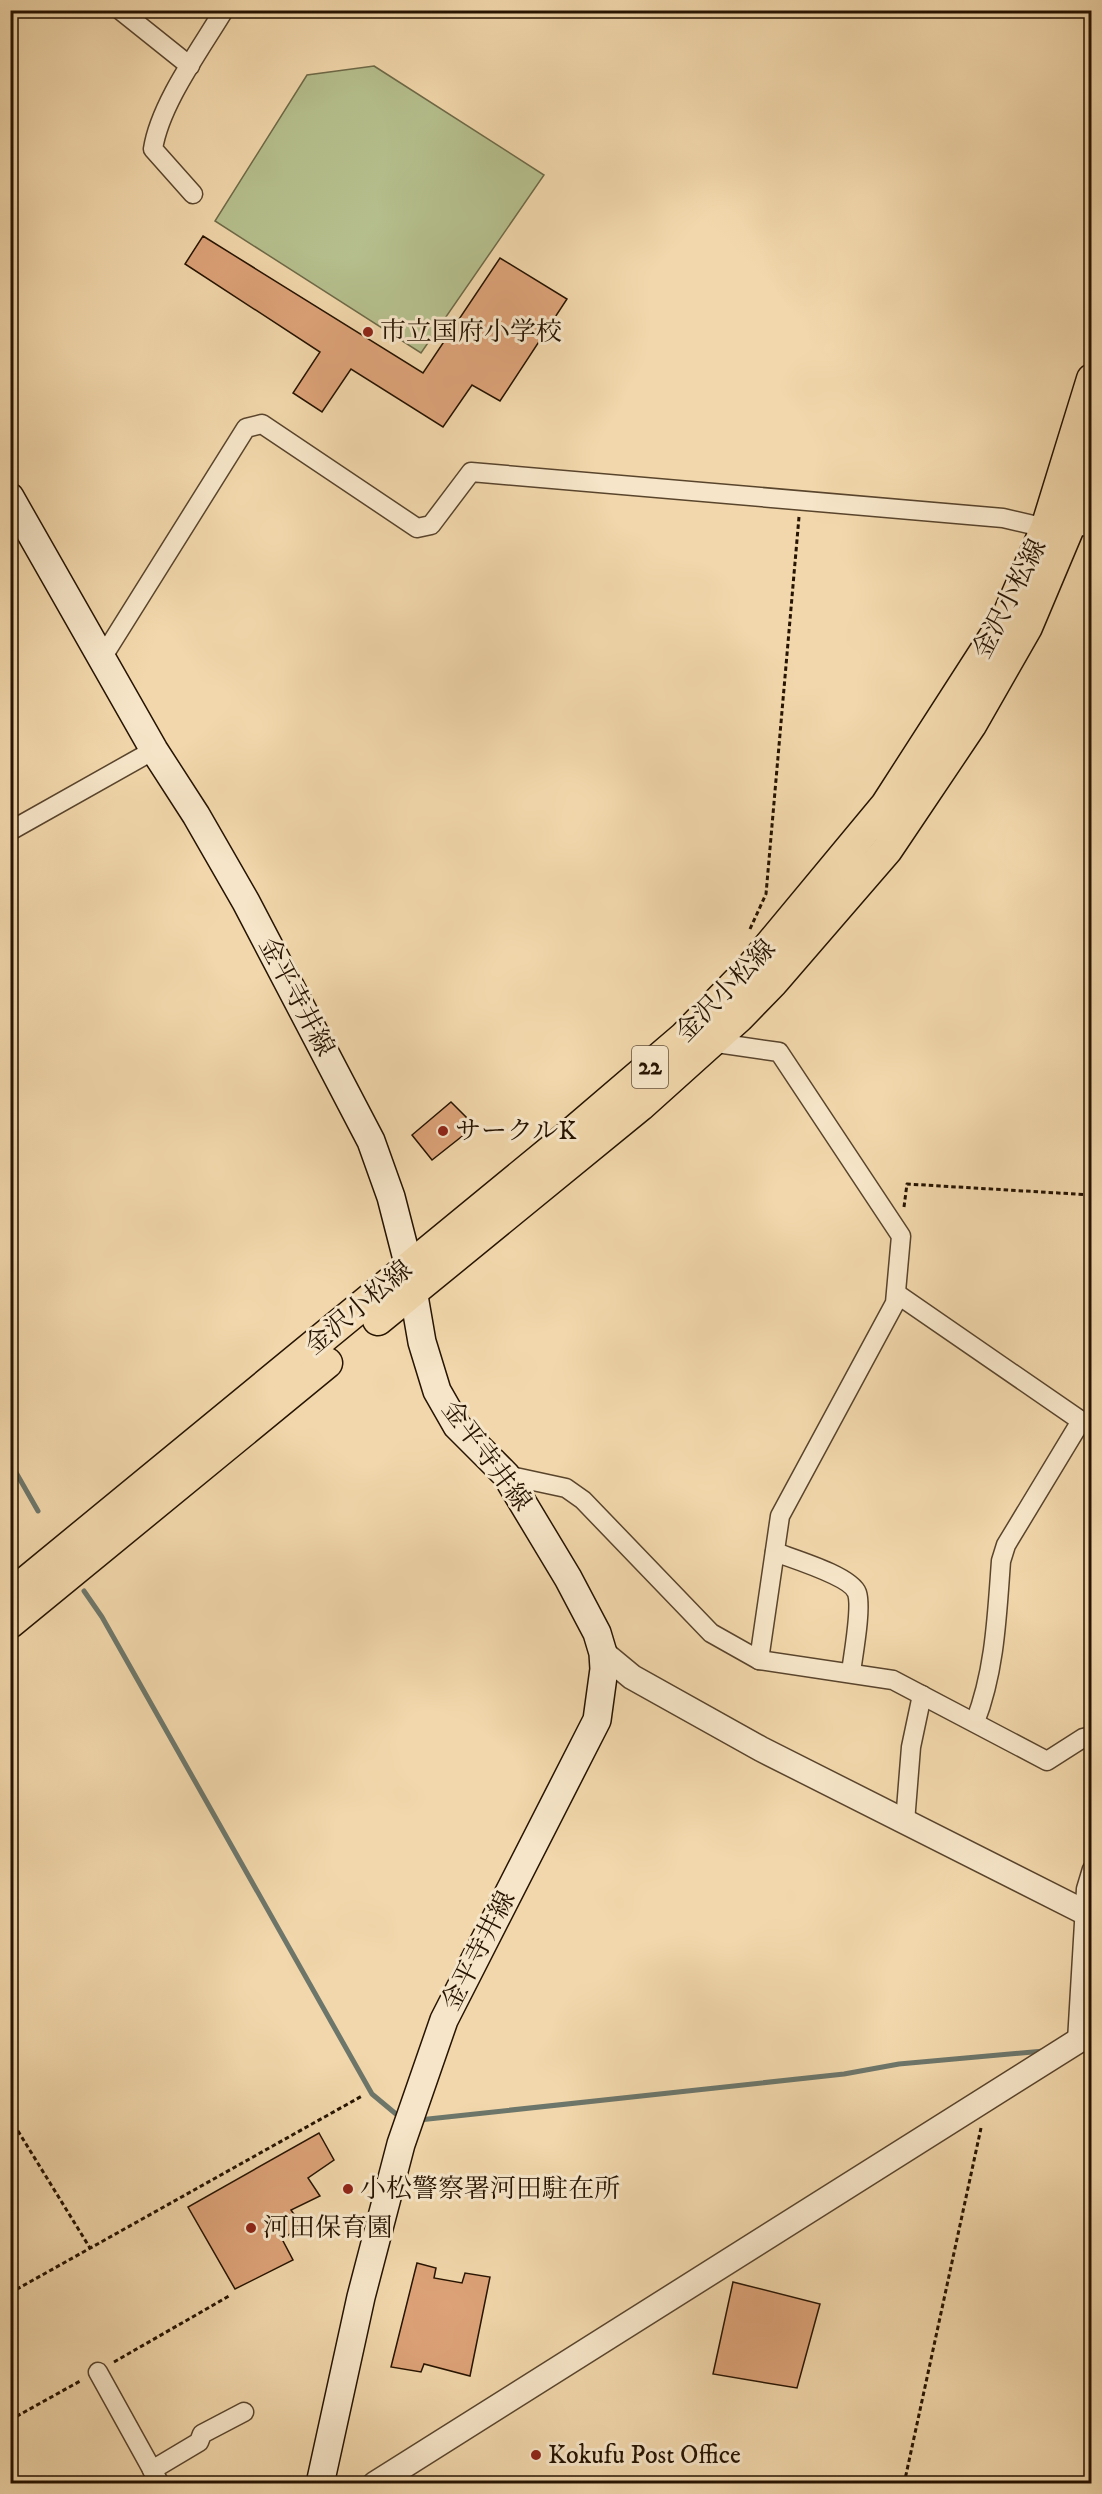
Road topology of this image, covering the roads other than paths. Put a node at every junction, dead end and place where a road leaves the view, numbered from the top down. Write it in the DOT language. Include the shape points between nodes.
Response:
graph roads {
  1 [pos="120,10"];
  2 [pos="224,10"];
  3 [pos="190,66"];
  4 [pos="193,194"];
  5 [pos="1092,379"];
  6 [pos="1092,454"];
  7 [pos="10,497"];
  8 [pos="1069,527"];
  9 [pos="102,658"];
  10 [pos="153,750"];
  11 [pos="10,831"];
  12 [pos="710,1042"];
  13 [pos="411,1279"];
  14 [pos="897,1294"];
  15 [pos="1086,1424"];
  16 [pos="506,1475"];
  17 [pos="775,1552"];
  18 [pos="10,1595"];
  19 [pos="10,1623"];
  20 [pos="603,1653"];
  21 [pos="759,1660"];
  22 [pos="851,1672"];
  23 [pos="922,1695"];
  24 [pos="975,1722"];
  25 [pos="1092,1736"];
  26 [pos="905,1822"];
  27 [pos="1092,1869"];
  28 [pos="1089,1904"];
  29 [pos="1084,2037"];
  30 [pos="98,2372"];
  31 [pos="244,2412"];
  32 [pos="156,2477"];
  33 [pos="320,2484"];
  34 [pos="375,2484"];
  1 -- 3 [label="street"];
  2 -- 3 [label="street"];
  3 -- 4 [label="street" via="156,130 153,149"];
  5 -- 8 [label="main road, 金沢小松線 / 22"];
  6 -- 8 [label="main road, 金沢小松線 / 22"];
  7 -- 9 [label="main road, 金平寺井線"];
  8 -- 9 [label="street" via="471,472 430,525 417,528 262,424 246,428"];
  8 -- 12 [label="main road, 金沢小松線 / 22" via="1027,627 971,725 887,850 773,982"];
  8 -- 13 [label="main road, 金沢小松線 / 22" via="886,805 750,969 684,1037"];
  9 -- 10 [label="main road, 金平寺井線"];
  10 -- 11 [label="street"];
  10 -- 13 [label="main road, 金平寺井線" via="246,902 371,1141 391,1197"];
  12 -- 13 [label="main road, 金沢小松線 / 22" via="640,1106"];
  12 -- 14 [label="street" via="779,1052 901,1236"];
  13 -- 16 [label="main road, 金平寺井線" via="422,1342 437,1391 457,1426"];
  13 -- 18 [label="main road, 金沢小松線 / 22" via="365,1305"];
  13 -- 19 [label="main road, 金沢小松線 / 22"];
  14 -- 15 [label="street"];
  14 -- 17 [label="street" via="780,1516"];
  15 -- 24 [label="street" via="1006,1545 990,1671"];
  16 -- 20 [label="main road, 金平寺井線" via="568,1578 597,1633"];
  16 -- 21 [label="street" via="566,1488 711,1633"];
  17 -- 21 [label="street"];
  17 -- 22 [label="street" via="847,1581 857,1593 858,1626"];
  20 -- 26 [label="street" via="632,1677 761,1749"];
  20 -- 33 [label="main road, 金平寺井線" via="597,1720 444,2020 409,2118 361,2297"];
  21 -- 22 [label="street"];
  22 -- 23 [label="street" via="893,1680"];
  23 -- 24 [label="street"];
  23 -- 26 [label="street" via="911,1747"];
  24 -- 25 [label="street" via="1047,1761"];
  26 -- 28 [label="street"];
  27 -- 28 [label="street"];
  28 -- 29 [label="street"];
  29 -- 34 [label="street"];
  30 -- 32 [label="street"];
  31 -- 32 [label="street" via="202,2434 199,2442"];
}
